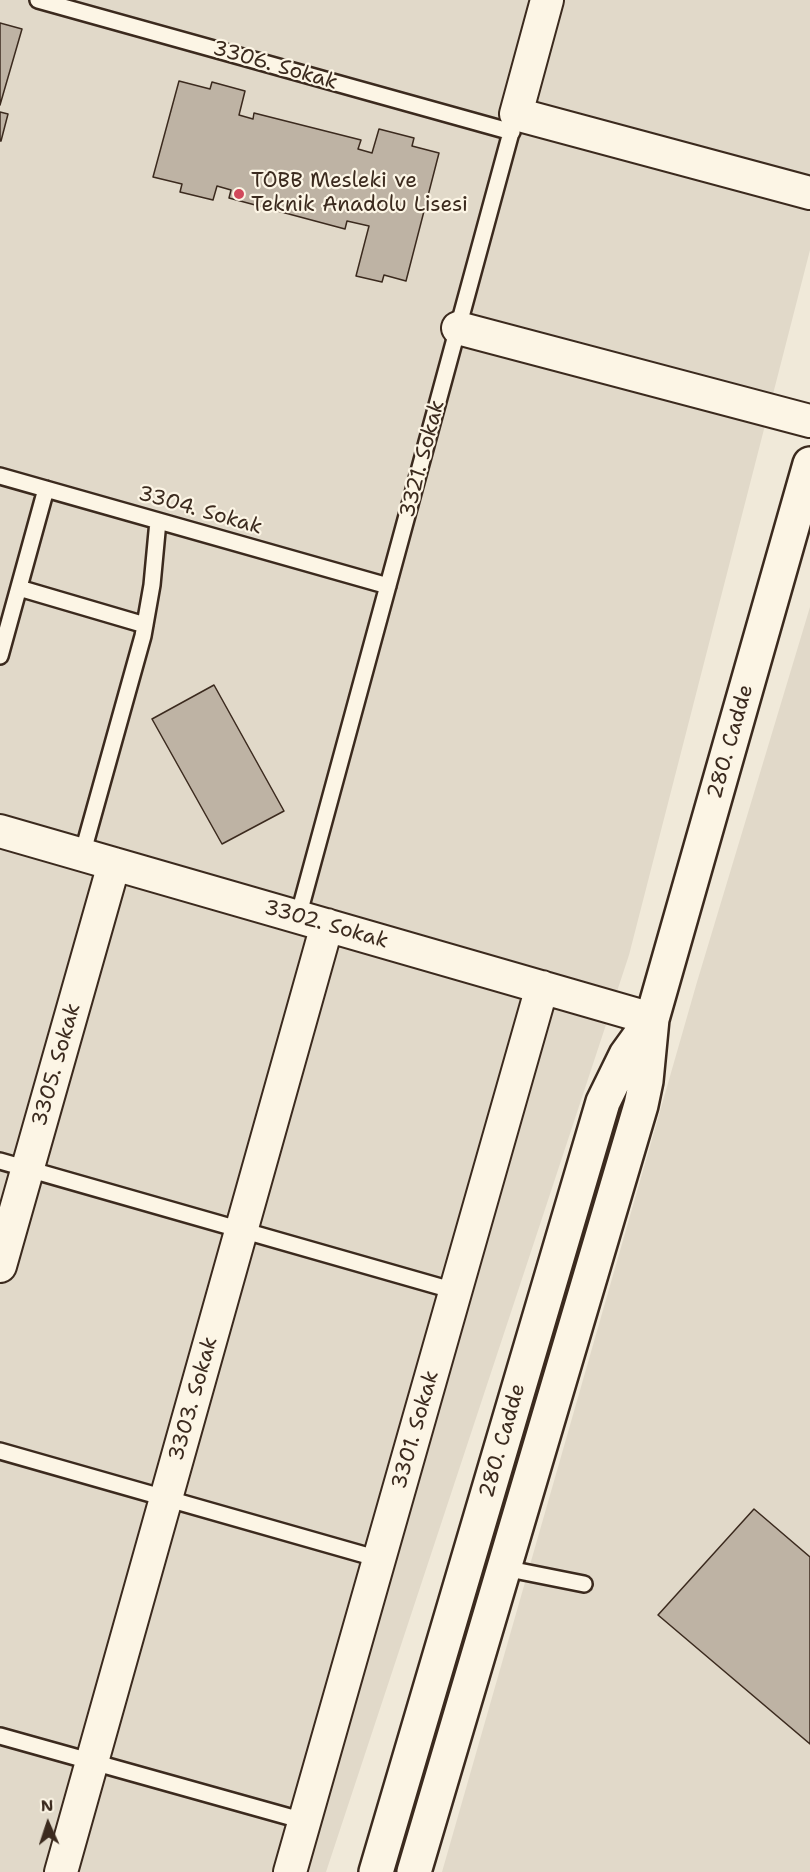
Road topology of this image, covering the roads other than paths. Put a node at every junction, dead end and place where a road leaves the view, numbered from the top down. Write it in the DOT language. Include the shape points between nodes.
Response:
graph roads {
  1 [pos="38,0"];
  2 [pos="547,0"];
  3 [pos="514,123"];
  4 [pos="810,193"];
  5 [pos="458,328"];
  6 [pos="810,422"];
  7 [pos="810,464"];
  8 [pos="0,476"];
  9 [pos="46,489"];
  10 [pos="158,521"];
  11 [pos="388,586"];
  12 [pos="19,588"];
  13 [pos="145,625"];
  14 [pos="0,656"];
  15 [pos="0,831"];
  16 [pos="82,855"];
  17 [pos="114,864"];
  18 [pos="313,921"];
  19 [pos="542,987"];
  20 [pos="652,1019"];
  21 [pos="14,1165"];
  22 [pos="242,1230"];
  23 [pos="0,1266"];
  24 [pos="455,1291"];
  25 [pos="0,1451"];
  26 [pos="166,1498"];
  27 [pos="379,1559"];
  28 [pos="504,1568"];
  29 [pos="584,1584"];
  30 [pos="0,1736"];
  31 [pos="92,1762"];
  32 [pos="304,1821"];
  33 [pos="61,1872"];
  34 [pos="290,1872"];
  35 [pos="375,1872"];
  36 [pos="414,1872"];
  1 -- 3 [label="lane, 3306. Sokak"];
  2 -- 3 [label="street, 3321. Sokak"];
  3 -- 4 [label="street, 3306. Sokak"];
  3 -- 5 [label="lane, 3321. Sokak"];
  5 -- 6 [label="street"];
  5 -- 11 [label="lane, 3321. Sokak"];
  7 -- 20 [label="street, 280. Cadde"];
  8 -- 9 [label="lane, 3304. Sokak"];
  9 -- 10 [label="lane, 3304. Sokak"];
  9 -- 12 [label="lane"];
  10 -- 11 [label="lane, 3304. Sokak"];
  10 -- 13 [label="lane"];
  11 -- 18 [label="lane, 3321. Sokak"];
  12 -- 13 [label="lane"];
  12 -- 14 [label="lane"];
  13 -- 16 [label="lane"];
  15 -- 16 [label="street, 3302. Sokak"];
  16 -- 17 [label="street, 3302. Sokak"];
  17 -- 18 [label="street, 3302. Sokak"];
  17 -- 21 [label="street, 3305. Sokak"];
  18 -- 19 [label="street, 3302. Sokak"];
  18 -- 22 [label="street, 3303. Sokak"];
  19 -- 20 [label="street, 3302. Sokak"];
  19 -- 24 [label="street, 3301. Sokak"];
  20 -- 28 [label="street, 280. Cadde" via="641,1105"];
  20 -- 35 [label="street, 280. Cadde" via="626,1055 603,1102"];
  21 -- 22 [label="lane"];
  21 -- 23 [label="street, 3305. Sokak"];
  22 -- 24 [label="lane"];
  22 -- 26 [label="street, 3303. Sokak"];
  24 -- 27 [label="street, 3301. Sokak"];
  25 -- 26 [label="lane"];
  26 -- 27 [label="lane"];
  26 -- 31 [label="street, 3303. Sokak"];
  27 -- 32 [label="street, 3301. Sokak"];
  28 -- 29 [label="lane"];
  28 -- 36 [label="street, 280. Cadde"];
  30 -- 31 [label="lane"];
  31 -- 32 [label="lane"];
  31 -- 33 [label="street, 3303. Sokak"];
  32 -- 34 [label="street, 3301. Sokak"];
}
